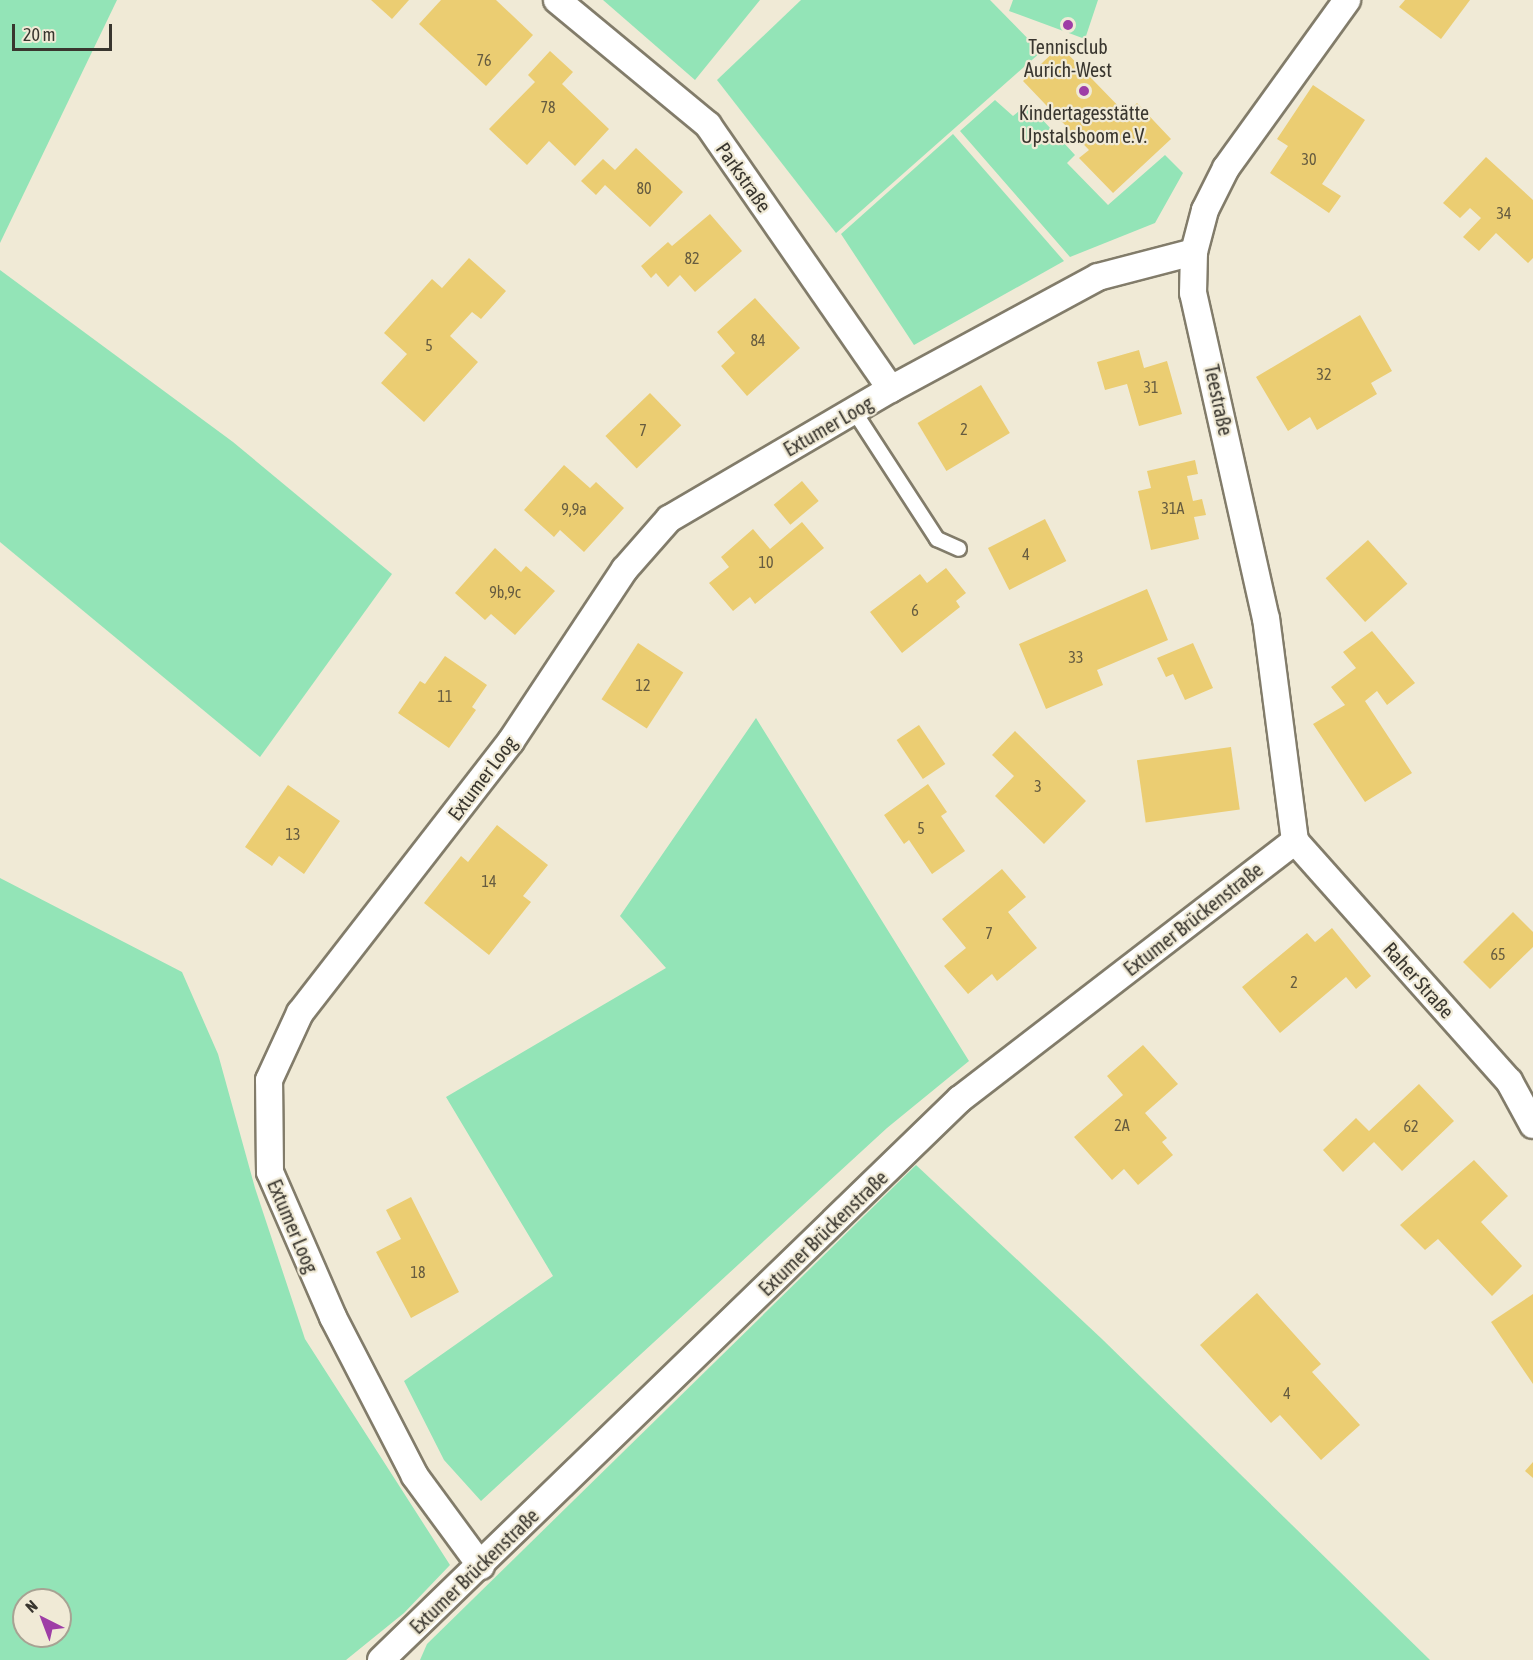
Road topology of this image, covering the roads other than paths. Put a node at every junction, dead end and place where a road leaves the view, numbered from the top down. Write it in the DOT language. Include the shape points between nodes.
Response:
graph roads {
  1 [pos="557,0"];
  2 [pos="1347,0"];
  3 [pos="1194,252"];
  4 [pos="891,389"];
  5 [pos="854,411"];
  6 [pos="959,549"];
  7 [pos="1295,841"];
  8 [pos="1533,1125"];
  9 [pos="481,1566"];
  10 [pos="381,1660"];
  1 -- 4 [label="street, Parkstraße" via="708,125"];
  2 -- 3 [label="street, Teestraße" via="1226,168 1206,210"];
  3 -- 4 [label="street, Extumer Loog" via="1098,277"];
  3 -- 7 [label="street, Teestraße" via="1193,292 1266,619"];
  4 -- 5 [label="street, Extumer Loog"];
  5 -- 6 [label="lane" via="936,539"];
  5 -- 9 [label="street, Extumer Loog" via="669,519 625,568 511,741 300,1013 269,1080 270,1172 333,1317 416,1476"];
  7 -- 8 [label="street, Raher Straße" via="1509,1081"];
  7 -- 9 [label="street, Extumer Brückenstraße" via="960,1099"];
  9 -- 10 [label="street, Extumer Brückenstraße"];
}
